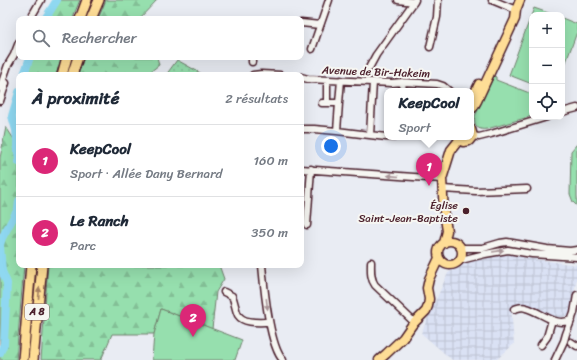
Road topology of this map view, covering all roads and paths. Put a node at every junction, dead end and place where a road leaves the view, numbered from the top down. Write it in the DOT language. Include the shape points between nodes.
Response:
graph roads {
  1 [pos="41,0"];
  2 [pos="88,0"];
  3 [pos="99,0"];
  4 [pos="329,0"];
  5 [pos="398,0"];
  6 [pos="438,0"];
  7 [pos="492,0"];
  8 [pos="520,0"];
  9 [pos="415,1"];
  10 [pos="516,10"];
  11 [pos="32,16"];
  12 [pos="81,16"];
  13 [pos="92,16"];
  14 [pos="304,23"];
  15 [pos="320,25"];
  16 [pos="430,47"];
  17 [pos="312,49"];
  18 [pos="16,50"];
  19 [pos="14,55"];
  20 [pos="66,60"];
  21 [pos="77,60"];
  22 [pos="369,68"];
  23 [pos="63,72"];
  24 [pos="73,72"];
  25 [pos="304,78"];
  26 [pos="328,80"];
  27 [pos="340,80"];
  28 [pos="373,82"];
  29 [pos="402,82"];
  30 [pos="0,88"];
  31 [pos="403,88"];
  32 [pos="444,88"];
  33 [pos="474,94"];
  34 [pos="0,101"];
  35 [pos="339,103"];
  36 [pos="474,106"];
  37 [pos="577,108"];
  38 [pos="565,111"];
  39 [pos="537,120"];
  40 [pos="304,129"];
  41 [pos="337,131"];
  42 [pos="474,134"];
  43 [pos="370,135"];
  44 [pos="384,136"];
  45 [pos="457,140"];
  46 [pos="460,140"];
  47 [pos="471,140"];
  48 [pos="304,169"];
  49 [pos="311,169"];
  50 [pos="442,179"];
  51 [pos="442,189"];
  52 [pos="527,189"];
  53 [pos="307,225"];
  54 [pos="447,231"];
  55 [pos="454,242"];
  56 [pos="444,243"];
  57 [pos="461,248"];
  58 [pos="577,250"];
  59 [pos="577,257"];
  60 [pos="439,258"];
  61 [pos="461,260"];
  62 [pos="371,262"];
  63 [pos="446,265"];
  64 [pos="31,268"];
  65 [pos="42,268"];
  66 [pos="262,268"];
  67 [pos="224,292"];
  68 [pos="429,294"];
  69 [pos="577,295"];
  70 [pos="514,309"];
  71 [pos="572,319"];
  72 [pos="552,320"];
  73 [pos="269,322"];
  74 [pos="415,323"];
  75 [pos="571,342"];
  76 [pos="541,345"];
  77 [pos="577,346"];
  78 [pos="557,358"];
  79 [pos="23,360"];
  80 [pos="33,360"];
  81 [pos="283,360"];
  82 [pos="379,360"];
  1 -- 11 [label="street"];
  2 -- 12 [label="highway"];
  3 -- 13 [label="highway"];
  4 -- 15 [label="street"];
  5 -- 9 [label="street"];
  6 -- 16 [label="street"];
  7 -- 10 [label="street"];
  8 -- 10 [label="main road"];
  9 -- 22 [label="street"];
  10 -- 33 [label="main road"];
  10 -- 36 [label="main road" via="515,18"];
  14 -- 15 [label="street"];
  15 -- 17 [label="street"];
  18 -- 19 [label="street"];
  19 -- 30 [label="street"];
  19 -- 34 [label="street"];
  20 -- 23 [label="highway"];
  21 -- 24 [label="highway"];
  25 -- 26 [label="street, Avenue de Bir-Hakeim"];
  26 -- 27 [label="street, Avenue de Bir-Hakeim"];
  26 -- 35 [label="street" via="324,103"];
  27 -- 28 [label="street, Avenue de Bir-Hakeim"];
  27 -- 35 [label="street"];
  28 -- 29 [label="street, Avenue de Bir-Hakeim"];
  28 -- 43 [label="street"];
  29 -- 31 [label="street"];
  29 -- 32 [label="street, Avenue de Bir-Hakeim" via="437,84"];
  35 -- 41 [label="street"];
  37 -- 38 [label="street"];
  39 -- 42 [label="street" via="491,134 479,136"];
  40 -- 41 [label="street"];
  41 -- 43 [label="street"];
  43 -- 44 [label="street"];
  45 -- 50 [label="main road" via="448,157"];
  46 -- 47 [label="main road"];
  48 -- 49 [label="street"];
  50 -- 49 [label="street, one-way"];
  49 -- 53 [label="street"];
  50 -- 51 [label="main road"];
  51 -- 52 [label="street"];
  51 -- 54 [label="main road"];
  54 -- 55 [label="main road"];
  54 -- 56 [label="main road"];
  55 -- 56 [label="main road"];
  55 -- 57 [label="main road"];
  56 -- 60 [label="main road" via="438,251"];
  57 -- 58 [label="street" via="483,248 507,242 547,249"];
  57 -- 61 [label="main road"];
  61 -- 59 [label="street, one-way" via="508,250"];
  60 -- 63 [label="main road"];
  60 -- 68 [label="main road" via="429,279"];
  61 -- 63 [label="main road" via="454,265"];
  62 -- 74 [label="street" via="372,282"];
  63 -- 68 [label="main road" via="435,277"];
  64 -- 79 [label="highway, A 8"];
  80 -- 65 [label="highway, A 8, one-way"];
  66 -- 73 [label="street, one-way"];
  67 -- 73 [label="street" via="232,296 239,316 243,319"];
  68 -- 74 [label="main road" via="426,312"];
  69 -- 71 [label="street"];
  70 -- 72 [label="street" via="526,307"];
  71 -- 72 [label="street"];
  71 -- 78 [label="street"];
  72 -- 76 [label="street" via="547,337"];
  73 -- 81 [label="street" via="276,350"];
  74 -- 82 [label="main road"];
  75 -- 77 [label="street"];
}
